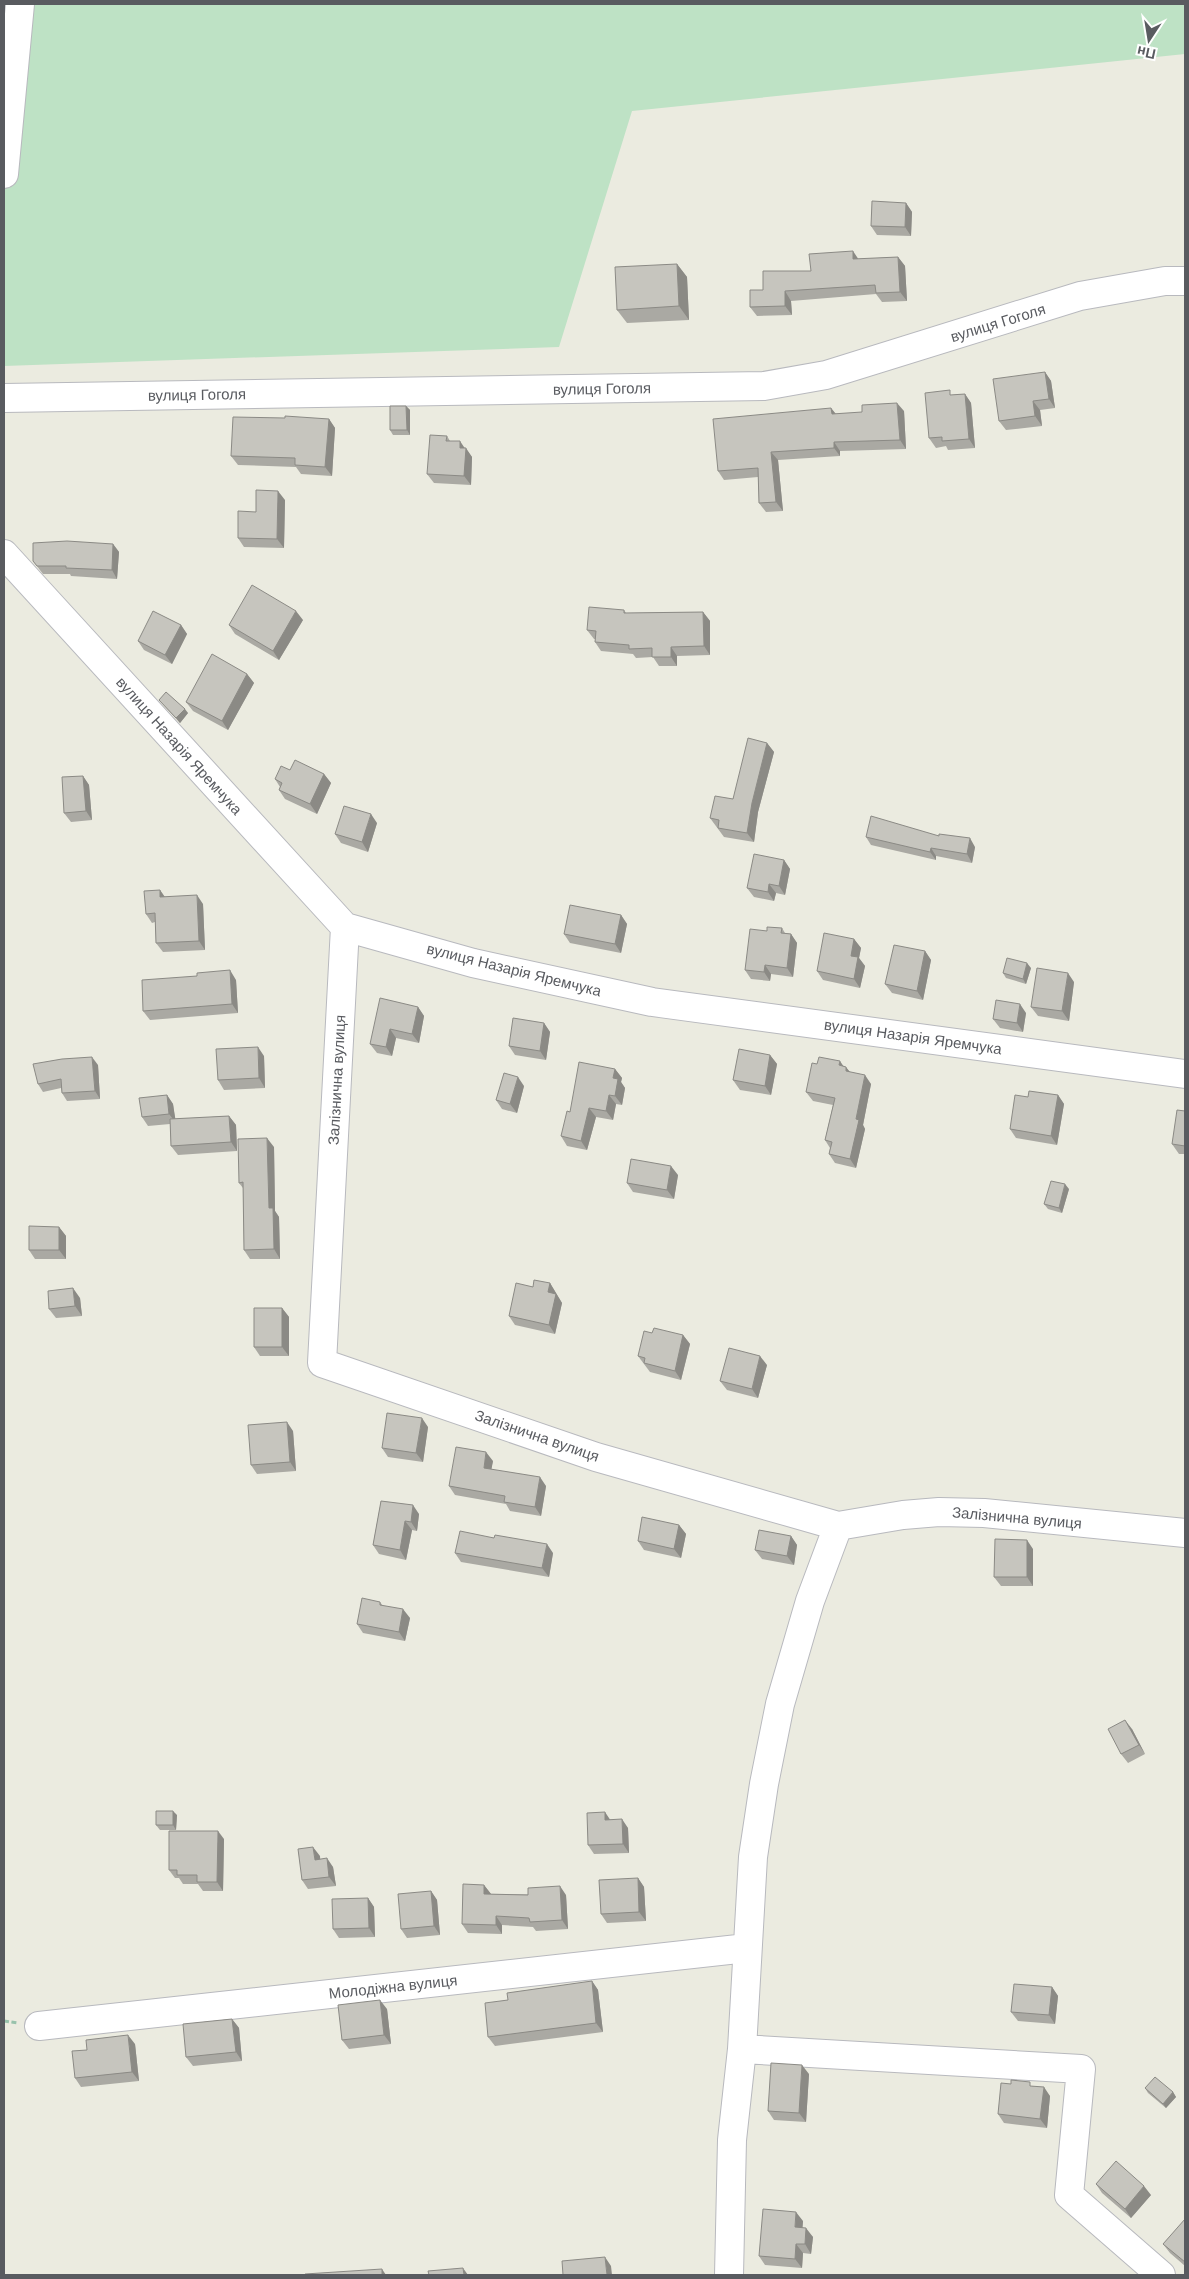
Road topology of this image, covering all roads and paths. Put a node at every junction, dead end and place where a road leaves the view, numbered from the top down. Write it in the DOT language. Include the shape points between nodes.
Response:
graph roads {
  1 [pos="20,4"];
  2 [pos="4,174"];
  3 [pos="1185,280"];
  4 [pos="4,398"];
  5 [pos="4,554"];
  6 [pos="345,926"];
  7 [pos="1185,1074"];
  8 [pos="838,1526"];
  9 [pos="1185,1533"];
  10 [pos="747,1948"];
  11 [pos="39,2026"];
  12 [pos="742,2049"];
  13 [pos="729,2275"];
  14 [pos="1162,2275"];
  1 -- 2 [label="street"];
  3 -- 4 [label="street, вулиця Гоголя" via="1080,296 826,375 764,386"];
  5 -- 6 [label="street, вулиця Назарія Яремчука"];
  6 -- 7 [label="street, вулиця Назарія Яремчука" via="473,962 652,1002"];
  6 -- 8 [label="street, Залізнична вулиця" via="322,1363 596,1456"];
  8 -- 9 [label="street, Залізнична вулиця" via="939,1512 984,1513"];
  8 -- 10 [label="street" via="810,1601 780,1704 753,1857"];
  10 -- 11 [label="street, Молодіжна вулиця"];
  10 -- 12 [label="street"];
  12 -- 13 [label="street" via="732,2140"];
  12 -- 14 [label="street" via="1081,2069 1069,2195"];
}
